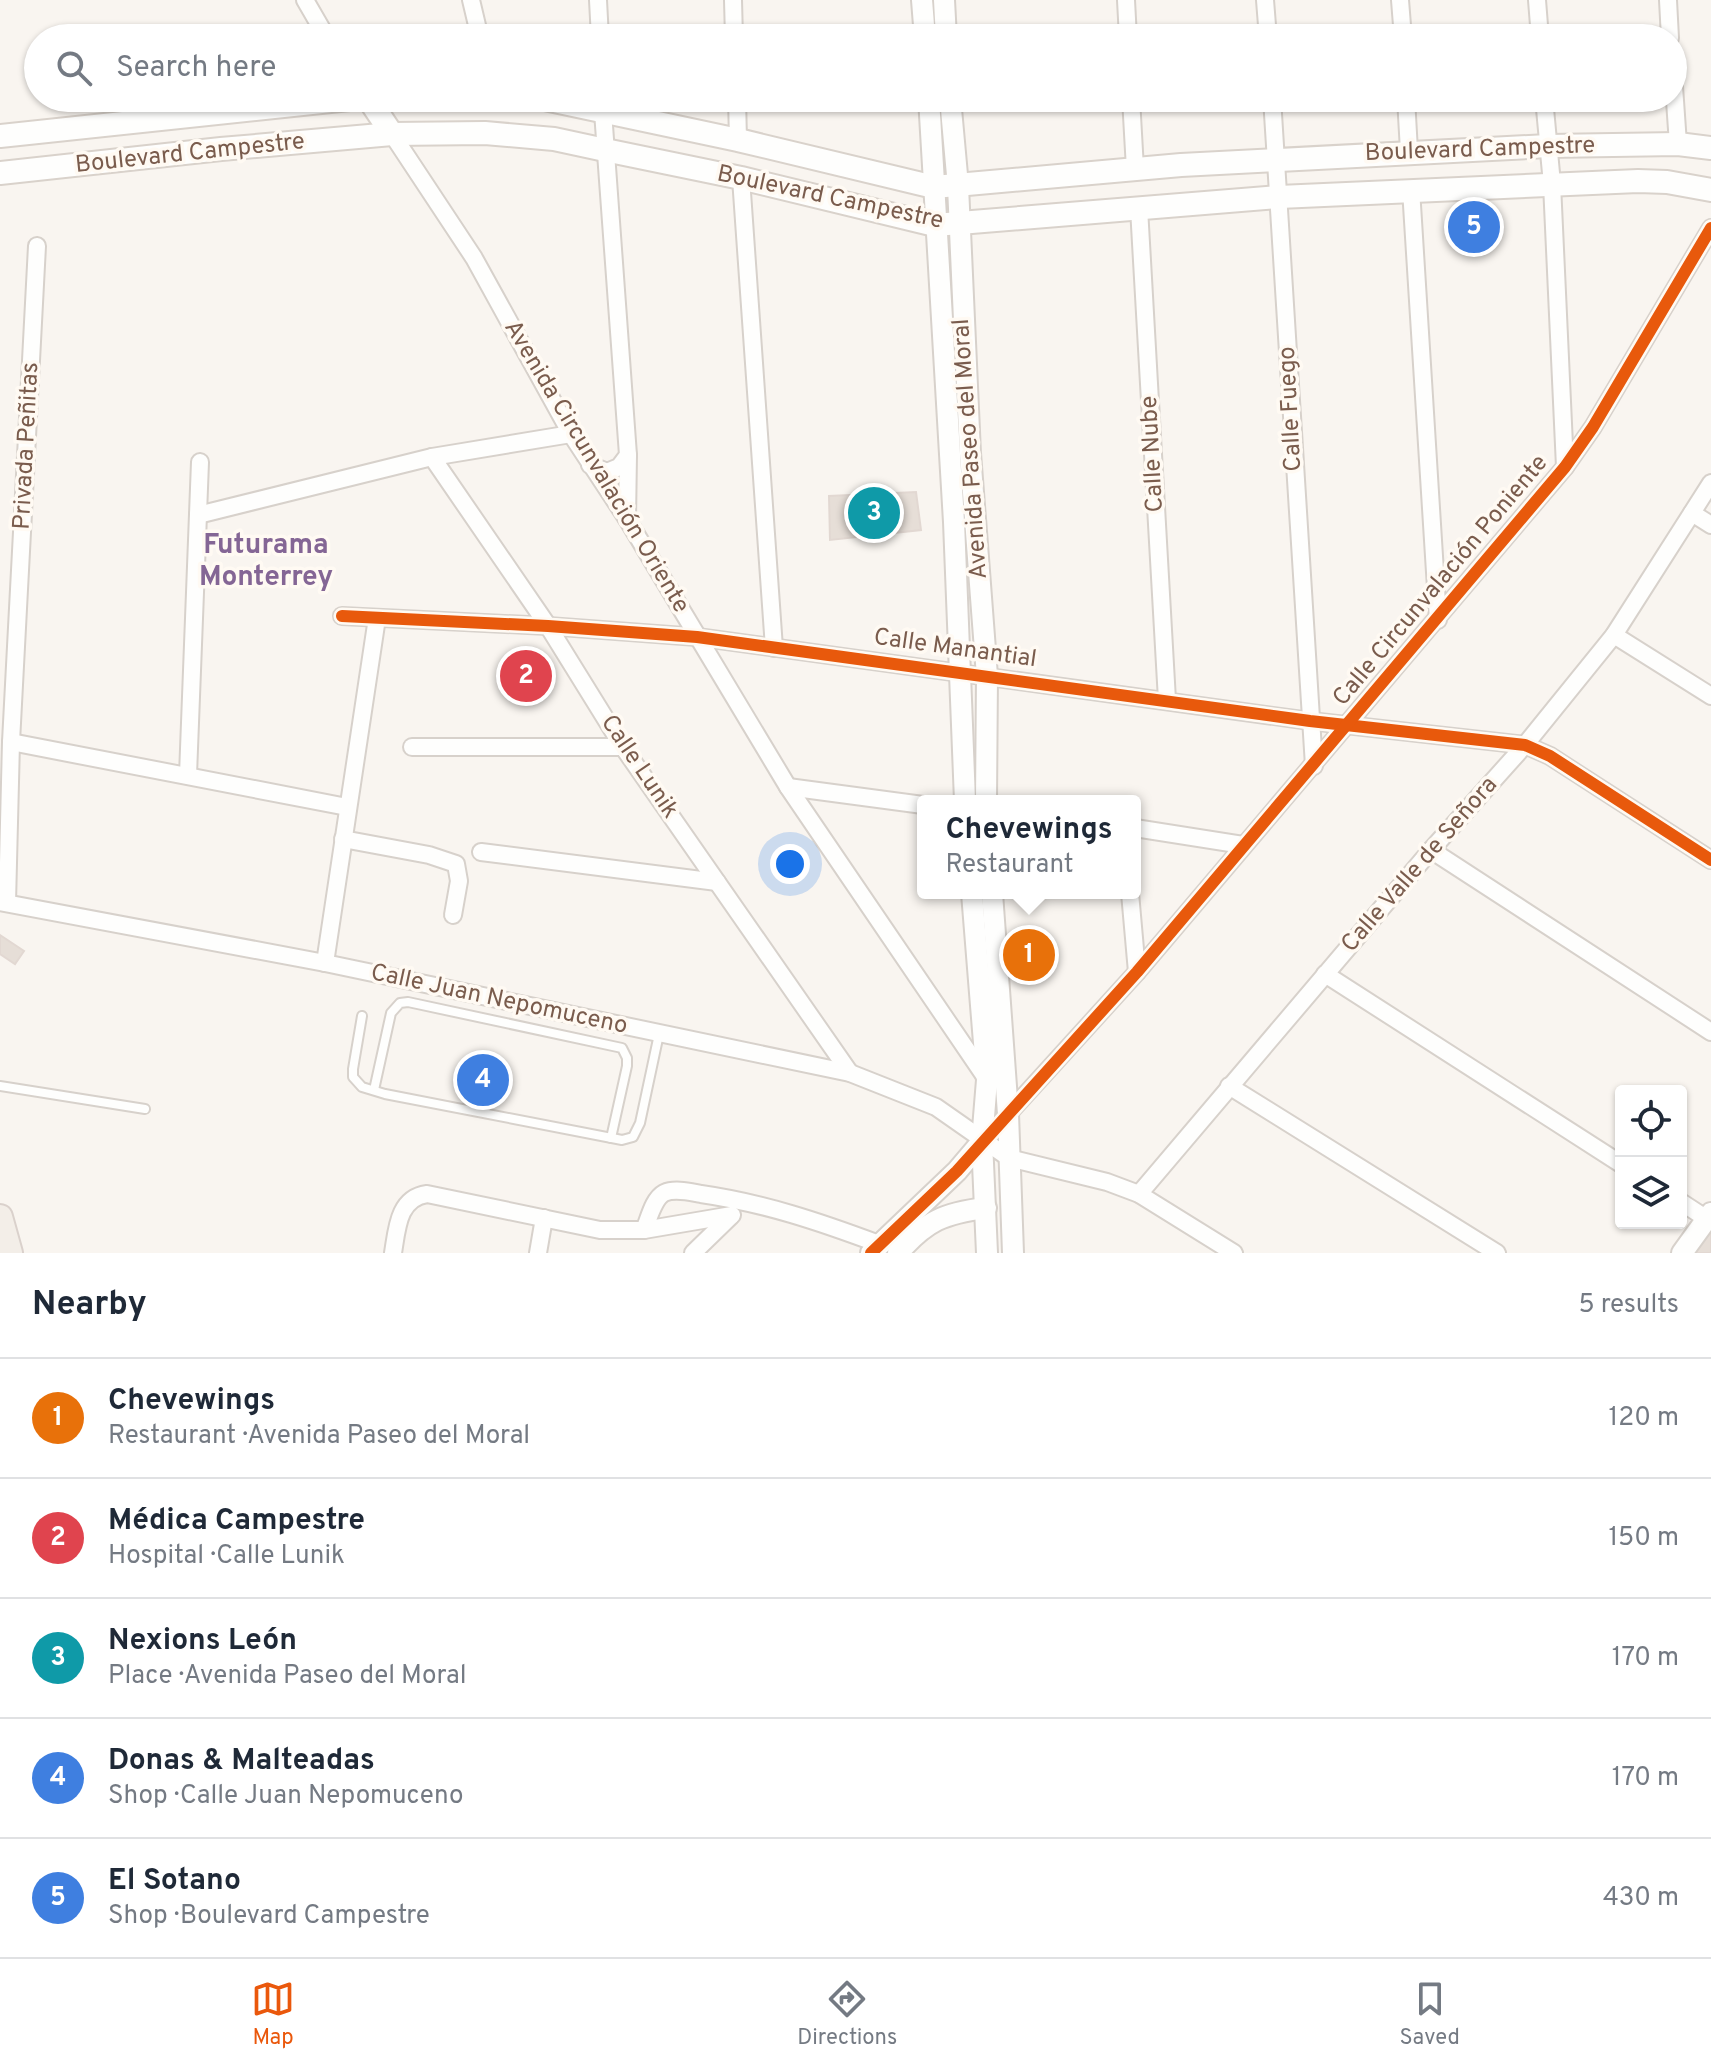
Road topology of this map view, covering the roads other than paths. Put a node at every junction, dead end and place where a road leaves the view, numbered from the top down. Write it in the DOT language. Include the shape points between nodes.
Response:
graph roads {
  1 [pos="305,0"];
  2 [pos="471,0"];
  3 [pos="598,0"];
  4 [pos="733,0"];
  5 [pos="922,0"];
  6 [pos="944,0"];
  7 [pos="1126,0"];
  8 [pos="1265,0"];
  9 [pos="1400,0"];
  10 [pos="1537,0"];
  11 [pos="1668,0"];
  12 [pos="319,24"];
  13 [pos="477,24"];
  14 [pos="599,24"];
  15 [pos="734,24"];
  16 [pos="924,24"];
  17 [pos="945,24"];
  18 [pos="1127,24"];
  19 [pos="1267,24"];
  20 [pos="1402,24"];
  21 [pos="1539,24"];
  22 [pos="1669,24"];
  23 [pos="227,112"];
  24 [pos="377,112"];
  25 [pos="603,112"];
  26 [pos="633,112"];
  27 [pos="737,112"];
  28 [pos="930,112"];
  29 [pos="951,112"];
  30 [pos="1132,112"];
  31 [pos="1273,112"];
  32 [pos="1407,112"];
  33 [pos="1545,112"];
  34 [pos="1676,112"];
  35 [pos="392,134"];
  36 [pos="0,136"];
  37 [pos="738,140"];
  38 [pos="1678,144"];
  39 [pos="1548,146"];
  40 [pos="1711,148"];
  41 [pos="605,150"];
  42 [pos="1409,151"];
  43 [pos="1276,160"];
  44 [pos="1135,169"];
  45 [pos="0,173"];
  46 [pos="741,178"];
  47 [pos="1552,184"];
  48 [pos="958,186"];
  49 [pos="934,187"];
  50 [pos="1411,189"];
  51 [pos="1711,190"];
  52 [pos="1279,197"];
  53 [pos="1139,208"];
  54 [pos="935,225"];
  55 [pos="958,225"];
  56 [pos="1711,228"];
  57 [pos="37,246"];
  58 [pos="571,434"];
  59 [pos="628,455"];
  60 [pos="432,457"];
  61 [pos="200,462"];
  62 [pos="590,465"];
  63 [pos="1565,467"];
  64 [pos="1711,483"];
  65 [pos="1692,513"];
  66 [pos="198,515"];
  67 [pos="627,519"];
  68 [pos="1711,525"];
  69 [pos="342,616"];
  70 [pos="377,618"];
  71 [pos="1438,620"];
  72 [pos="548,626"];
  73 [pos="1614,635"];
  74 [pos="697,637"];
  75 [pos="774,648"];
  76 [pos="961,674"];
  77 [pos="987,676"];
  78 [pos="1711,696"];
  79 [pos="1167,700"];
  80 [pos="1310,721"];
  81 [pos="1349,725"];
  82 [pos="11,742"];
  83 [pos="1525,745"];
  84 [pos="412,747"];
  85 [pos="623,747"];
  86 [pos="1314,766"];
  87 [pos="188,775"];
  88 [pos="788,787"];
  89 [pos="965,795"];
  90 [pos="986,795"];
  91 [pos="917,804"];
  92 [pos="347,807"];
  93 [pos="1141,829"];
  94 [pos="343,839"];
  95 [pos="1243,845"];
  96 [pos="1431,850"];
  97 [pos="481,852"];
  98 [pos="1711,860"];
  99 [pos="717,882"];
  100 [pos="972,899"];
  101 [pos="992,899"];
  102 [pos="1131,899"];
  103 [pos="2,908"];
  104 [pos="453,915"];
  105 [pos="325,963"];
  106 [pos="1137,972"];
  107 [pos="1325,974"];
  108 [pos="362,1016"];
  109 [pos="1711,1032"];
  110 [pos="660,1033"];
  111 [pos="850,1073"];
  112 [pos="987,1080"];
  113 [pos="0,1086"];
  114 [pos="1229,1086"];
  115 [pos="374,1090"];
  116 [pos="145,1109"];
  117 [pos="1008,1114"];
  118 [pos="611,1138"];
  119 [pos="982,1141"];
  120 [pos="1009,1158"];
  121 [pos="1615,1160"];
  122 [pos="1139,1194"];
  123 [pos="746,1200"];
  124 [pos="1687,1205"];
  125 [pos="986,1208"];
  126 [pos="732,1215"];
  127 [pos="1709,1216"];
  128 [pos="0,1217"];
  129 [pos="544,1218"];
  130 [pos="644,1230"];
  131 [pos="875,1249"];
  132 [pos="10,1253"];
  133 [pos="393,1253"];
  134 [pos="538,1253"];
  135 [pos="693,1253"];
  136 [pos="898,1253"];
  137 [pos="987,1253"];
  138 [pos="1013,1253"];
  139 [pos="1234,1253"];
  140 [pos="1497,1253"];
  141 [pos="1682,1253"];
  1 -- 12 [label="street"];
  2 -- 13 [label="street"];
  3 -- 14 [label="street"];
  4 -- 15 [label="street"];
  5 -- 16 [label="street"];
  6 -- 17 [label="street"];
  7 -- 18 [label="street"];
  8 -- 19 [label="street"];
  9 -- 20 [label="street"];
  10 -- 21 [label="street"];
  11 -- 22 [label="street"];
  23 -- 36 [label="main road, Boulevard Campestre"];
  24 -- 35 [label="main road"];
  25 -- 41 [label="street"];
  26 -- 37 [label="main road, Boulevard Campestre"];
  27 -- 37 [label="street"];
  28 -- 49 [label="street, Avenida Paseo del Moral"];
  29 -- 48 [label="street, Avenida Paseo del Moral"];
  30 -- 44 [label="street"];
  31 -- 43 [label="street, Calle Fuego"];
  32 -- 42 [label="street"];
  33 -- 39 [label="street"];
  34 -- 38 [label="street"];
  35 -- 41 [label="main road, Boulevard Campestre" via="521,135"];
  35 -- 45 [label="main road, Boulevard Campestre"];
  35 -- 58 [label="street, Avenida Circunvalación Oriente" via="474,258"];
  37 -- 49 [label="main road, Boulevard Campestre"];
  38 -- 39 [label="main road, Boulevard Campestre"];
  38 -- 40 [label="main road, Boulevard Campestre"];
  39 -- 42 [label="main road, Boulevard Campestre"];
  39 -- 47 [label="street"];
  41 -- 46 [label="main road, Boulevard Campestre"];
  41 -- 59 [label="street"];
  42 -- 43 [label="main road, Boulevard Campestre"];
  43 -- 44 [label="main road, Boulevard Campestre"];
  43 -- 52 [label="street, Calle Fuego"];
  44 -- 48 [label="main road, Boulevard Campestre"];
  46 -- 54 [label="main road, Boulevard Campestre"];
  46 -- 75 [label="street"];
  47 -- 50 [label="main road, Boulevard Campestre"];
  47 -- 51 [label="main road, Boulevard Campestre" via="1667,182"];
  47 -- 63 [label="street"];
  48 -- 49 [label="main road, Boulevard Campestre"];
  48 -- 55 [label="street, Avenida Paseo del Moral"];
  49 -- 54 [label="street, Avenida Paseo del Moral"];
  50 -- 52 [label="main road, Boulevard Campestre"];
  50 -- 71 [label="street"];
  52 -- 53 [label="main road, Boulevard Campestre"];
  52 -- 80 [label="street, Calle Fuego"];
  53 -- 55 [label="main road, Boulevard Campestre"];
  53 -- 79 [label="street, Calle Nube"];
  54 -- 55 [label="main road, Boulevard Campestre"];
  54 -- 76 [label="street, Avenida Paseo del Moral"];
  55 -- 77 [label="street, Avenida Paseo del Moral"];
  56 -- 63 [label="street, Calle Circunvalación Poniente"];
  57 -- 82 [label="street, Privada Peñitas"];
  58 -- 60 [label="street"];
  58 -- 62 [label="street, Avenida Circunvalación Oriente"];
  59 -- 62 [label="street" via="607,472"];
  59 -- 67 [label="street"];
  60 -- 66 [label="street"];
  60 -- 72 [label="street, Calle Lunik"];
  61 -- 66 [label="street"];
  62 -- 67 [label="street, Avenida Circunvalación Oriente"];
  63 -- 71 [label="street, Calle Circunvalación Poniente"];
  64 -- 65 [label="street, Calle Valle de Señora"];
  65 -- 68 [label="street"];
  65 -- 73 [label="street, Calle Valle de Señora"];
  66 -- 87 [label="street"];
  67 -- 74 [label="street, Avenida Circunvalación Oriente"];
  69 -- 70 [label="street, Calle Manantial"];
  70 -- 72 [label="street, Calle Manantial"];
  70 -- 92 [label="street"];
  71 -- 81 [label="street, Calle Circunvalación Poniente"];
  72 -- 74 [label="street, Calle Manantial"];
  72 -- 85 [label="street, Calle Lunik"];
  73 -- 78 [label="street"];
  73 -- 83 [label="street, Calle Valle de Señora"];
  74 -- 75 [label="street, Calle Manantial"];
  74 -- 88 [label="street, Avenida Circunvalación Oriente"];
  75 -- 76 [label="street, Calle Manantial"];
  76 -- 77 [label="street, Calle Manantial"];
  76 -- 89 [label="street, Avenida Paseo del Moral"];
  77 -- 79 [label="street, Calle Manantial"];
  77 -- 90 [label="street, Avenida Paseo del Moral"];
  79 -- 80 [label="street, Calle Manantial"];
  80 -- 81 [label="street, Calle Manantial"];
  80 -- 86 [label="street, Calle Circunvalación Poniente"];
  81 -- 83 [label="street, Calle Manantial"];
  81 -- 86 [label="street, Calle Circunvalación Poniente"];
  82 -- 87 [label="street"];
  82 -- 103 [label="street, Privada Peñitas"];
  83 -- 96 [label="street, Calle Valle de Señora"];
  83 -- 98 [label="street"];
  84 -- 85 [label="street"];
  85 -- 99 [label="street, Calle Lunik"];
  86 -- 95 [label="street, Calle Circunvalación Poniente"];
  87 -- 92 [label="street"];
  88 -- 91 [label="street"];
  88 -- 112 [label="street, Avenida Circunvalación Oriente"];
  92 -- 94 [label="street"];
  93 -- 95 [label="street"];
  94 -- 104 [label="street" via="456,864"];
  94 -- 105 [label="street"];
  95 -- 106 [label="street, Calle Circunvalación Poniente"];
  96 -- 107 [label="street, Calle Valle de Señora"];
  96 -- 109 [label="street"];
  97 -- 99 [label="street"];
  99 -- 111 [label="street, Calle Lunik"];
  100 -- 112 [label="street"];
  101 -- 117 [label="street"];
  102 -- 106 [label="street"];
  103 -- 105 [label="street, Calle Juan Nepomuceno"];
  105 -- 110 [label="street, Calle Juan Nepomuceno"];
  106 -- 117 [label="street, Calle Circunvalación Poniente"];
  107 -- 114 [label="street, Calle Valle de Señora"];
  107 -- 121 [label="street"];
  108 -- 115 [label="lane" via="353,1077"];
  110 -- 111 [label="street, Calle Juan Nepomuceno"];
  110 -- 118 [label="lane" via="636,1132 627,1140"];
  111 -- 119 [label="street, Calle Juan Nepomuceno" via="936,1107"];
  112 -- 119 [label="street"];
  113 -- 116 [label="lane"];
  114 -- 122 [label="street, Calle Valle de Señora"];
  114 -- 140 [label="street"];
  115 -- 118 [label="lane"];
  115 -- 118 [label="lane" via="391,1013 400,1003 418,1004 622,1048 627,1066"];
  117 -- 119 [label="street"];
  117 -- 120 [label="street"];
  119 -- 120 [label="street, Calle Juan Nepomuceno"];
  119 -- 125 [label="street"];
  119 -- 131 [label="street"];
  120 -- 122 [label="street, Calle Juan Nepomuceno"];
  120 -- 138 [label="street"];
  122 -- 139 [label="street, Calle Juan Nepomuceno"];
  123 -- 126 [label="street"];
  123 -- 130 [label="street" via="670,1191 657,1199"];
  123 -- 131 [label="street" via="790,1212"];
  124 -- 127 [label="street"];
  125 -- 136 [label="street" via="940,1217"];
  125 -- 137 [label="street"];
  126 -- 130 [label="street"];
  126 -- 135 [label="street"];
  127 -- 141 [label="street"];
  128 -- 132 [label="main road"];
  129 -- 130 [label="street" via="600,1230"];
  129 -- 133 [label="street" via="418,1195 404,1208"];
  129 -- 134 [label="street"];
}
